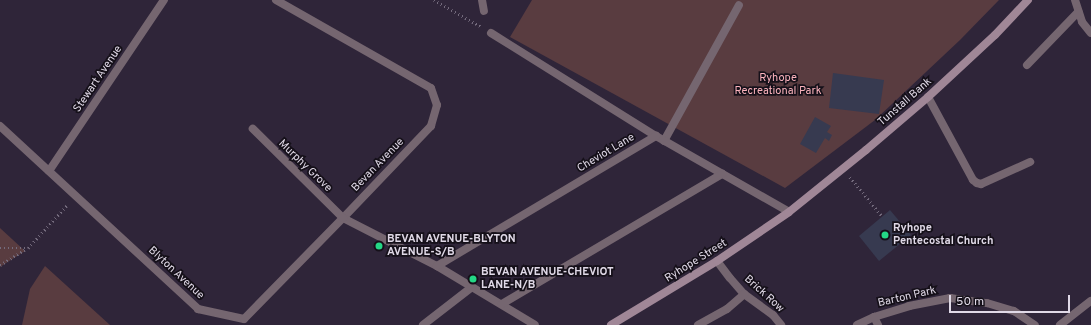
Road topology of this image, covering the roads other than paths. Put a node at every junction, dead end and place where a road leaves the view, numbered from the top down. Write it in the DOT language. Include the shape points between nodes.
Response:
graph roads {
  1 [pos="164,0"];
  2 [pos="276,0"];
  3 [pos="482,0"];
  4 [pos="1028,0"];
  5 [pos="1075,0"];
  6 [pos="739,5"];
  7 [pos="484,11"];
  8 [pos="1078,12"];
  9 [pos="491,33"];
  10 [pos="1091,33"];
  11 [pos="1027,65"];
  12 [pos="928,97"];
  13 [pos="0,126"];
  14 [pos="253,129"];
  15 [pos="656,136"];
  16 [pos="664,141"];
  17 [pos="1030,162"];
  18 [pos="49,170"];
  19 [pos="722,174"];
  20 [pos="789,212"];
  21 [pos="343,218"];
  22 [pos="717,261"];
  23 [pos="436,266"];
  24 [pos="472,287"];
  25 [pos="744,294"];
  26 [pos="1091,301"];
  27 [pos="502,304"];
  28 [pos="874,317"];
  29 [pos="423,325"];
  30 [pos="535,325"];
  31 [pos="611,325"];
  32 [pos="698,325"];
  33 [pos="781,325"];
  34 [pos="857,325"];
  35 [pos="878,325"];
  36 [pos="1035,325"];
  37 [pos="1060,325"];
  1 -- 18 [label="street, Stewart Avenue"];
  2 -- 21 [label="street, Bevan Avenue" via="431,88 437,105 431,126"];
  3 -- 7 [label="street"];
  4 -- 12 [label="main road, Tunstall Bank" via="995,35"];
  5 -- 8 [label="street"];
  6 -- 16 [label="street"];
  8 -- 10 [label="street"];
  8 -- 11 [label="street"];
  9 -- 15 [label="street"];
  12 -- 17 [label="street" via="973,180 981,184"];
  12 -- 20 [label="main road, Tunstall Bank"];
  13 -- 18 [label="street, Blyton Avenue"];
  14 -- 21 [label="street, Murphy Grove"];
  15 -- 16 [label="street"];
  15 -- 23 [label="street, Cheviot Lane"];
  16 -- 19 [label="street"];
  18 -- 21 [label="street, Blyton Avenue" via="198,309 244,319"];
  19 -- 20 [label="street"];
  19 -- 27 [label="street"];
  20 -- 22 [label="main road, Ryhope Street"];
  21 -- 23 [label="street"];
  22 -- 25 [label="street, Brick Row"];
  22 -- 31 [label="main road, Ryhope Street"];
  23 -- 24 [label="street"];
  24 -- 27 [label="street"];
  24 -- 29 [label="street"];
  25 -- 32 [label="street" via="727,309"];
  25 -- 33 [label="street, Brick Row" via="773,315"];
  26 -- 37 [label="street"];
  27 -- 30 [label="street"];
  28 -- 34 [label="street, Barton Park"];
  28 -- 35 [label="street, Barton Park"];
  28 -- 36 [label="street, Barton Park" via="909,306 950,298 987,303 1014,311"];
}
